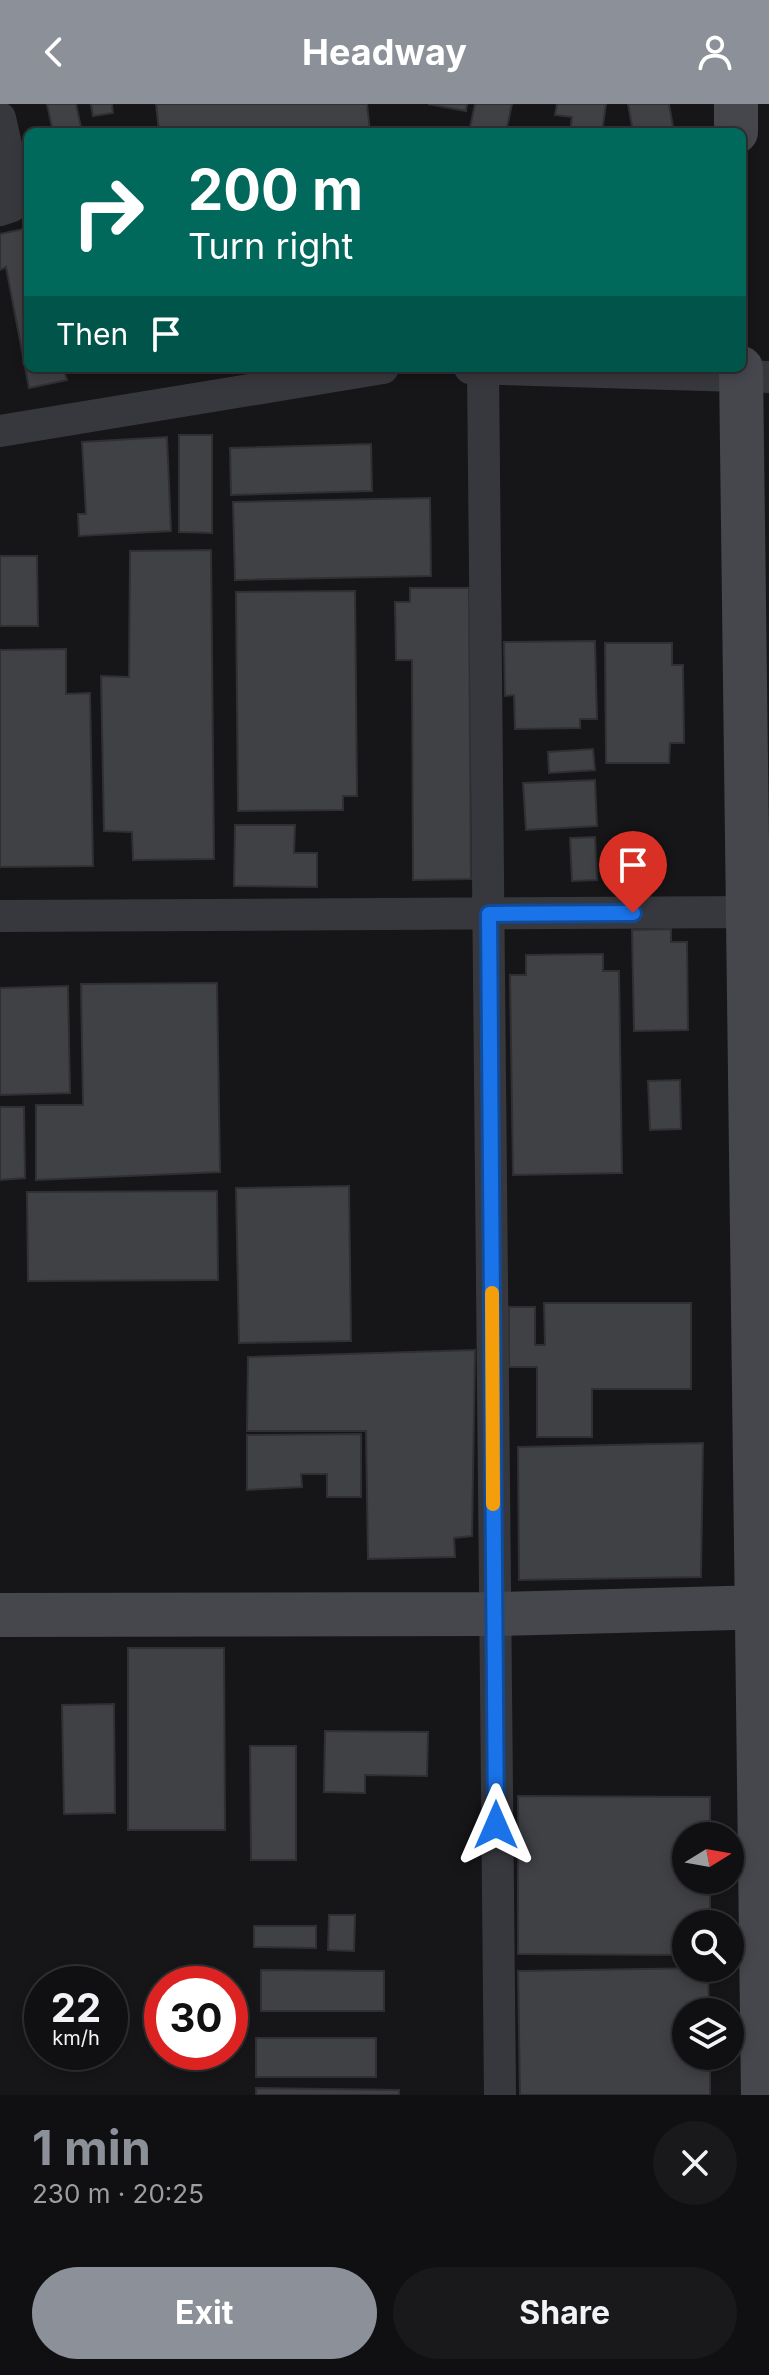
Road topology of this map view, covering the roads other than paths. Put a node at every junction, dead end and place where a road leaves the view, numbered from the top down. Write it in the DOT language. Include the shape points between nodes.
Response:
graph roads {
  1 [pos="736,104"];
  2 [pos="0,118"];
  3 [pos="736,128"];
  4 [pos="0,210"];
  5 [pos="359,372"];
  6 [pos="483,372"];
  7 [pos="644,372"];
  8 [pos="751,374"];
  9 [pos="0,431"];
  10 [pos="759,912"];
  11 [pos="489,914"];
  12 [pos="0,916"];
  13 [pos="764,1607"];
  14 [pos="494,1614"];
  15 [pos="0,1615"];
  16 [pos="500,2095"];
  17 [pos="763,2095"];
  1 -- 3 [label="street"];
  2 -- 4 [label="street" via="17,195 12,206"];
  5 -- 9 [label="street"];
  6 -- 11 [label="street"];
  7 -- 8 [label="street"];
  8 -- 10 [label="street"];
  10 -- 11 [label="street"];
  10 -- 13 [label="street"];
  11 -- 12 [label="street"];
  11 -- 14 [label="street"];
  13 -- 14 [label="street"];
  13 -- 17 [label="street"];
  14 -- 15 [label="street"];
  14 -- 16 [label="street"];
}
